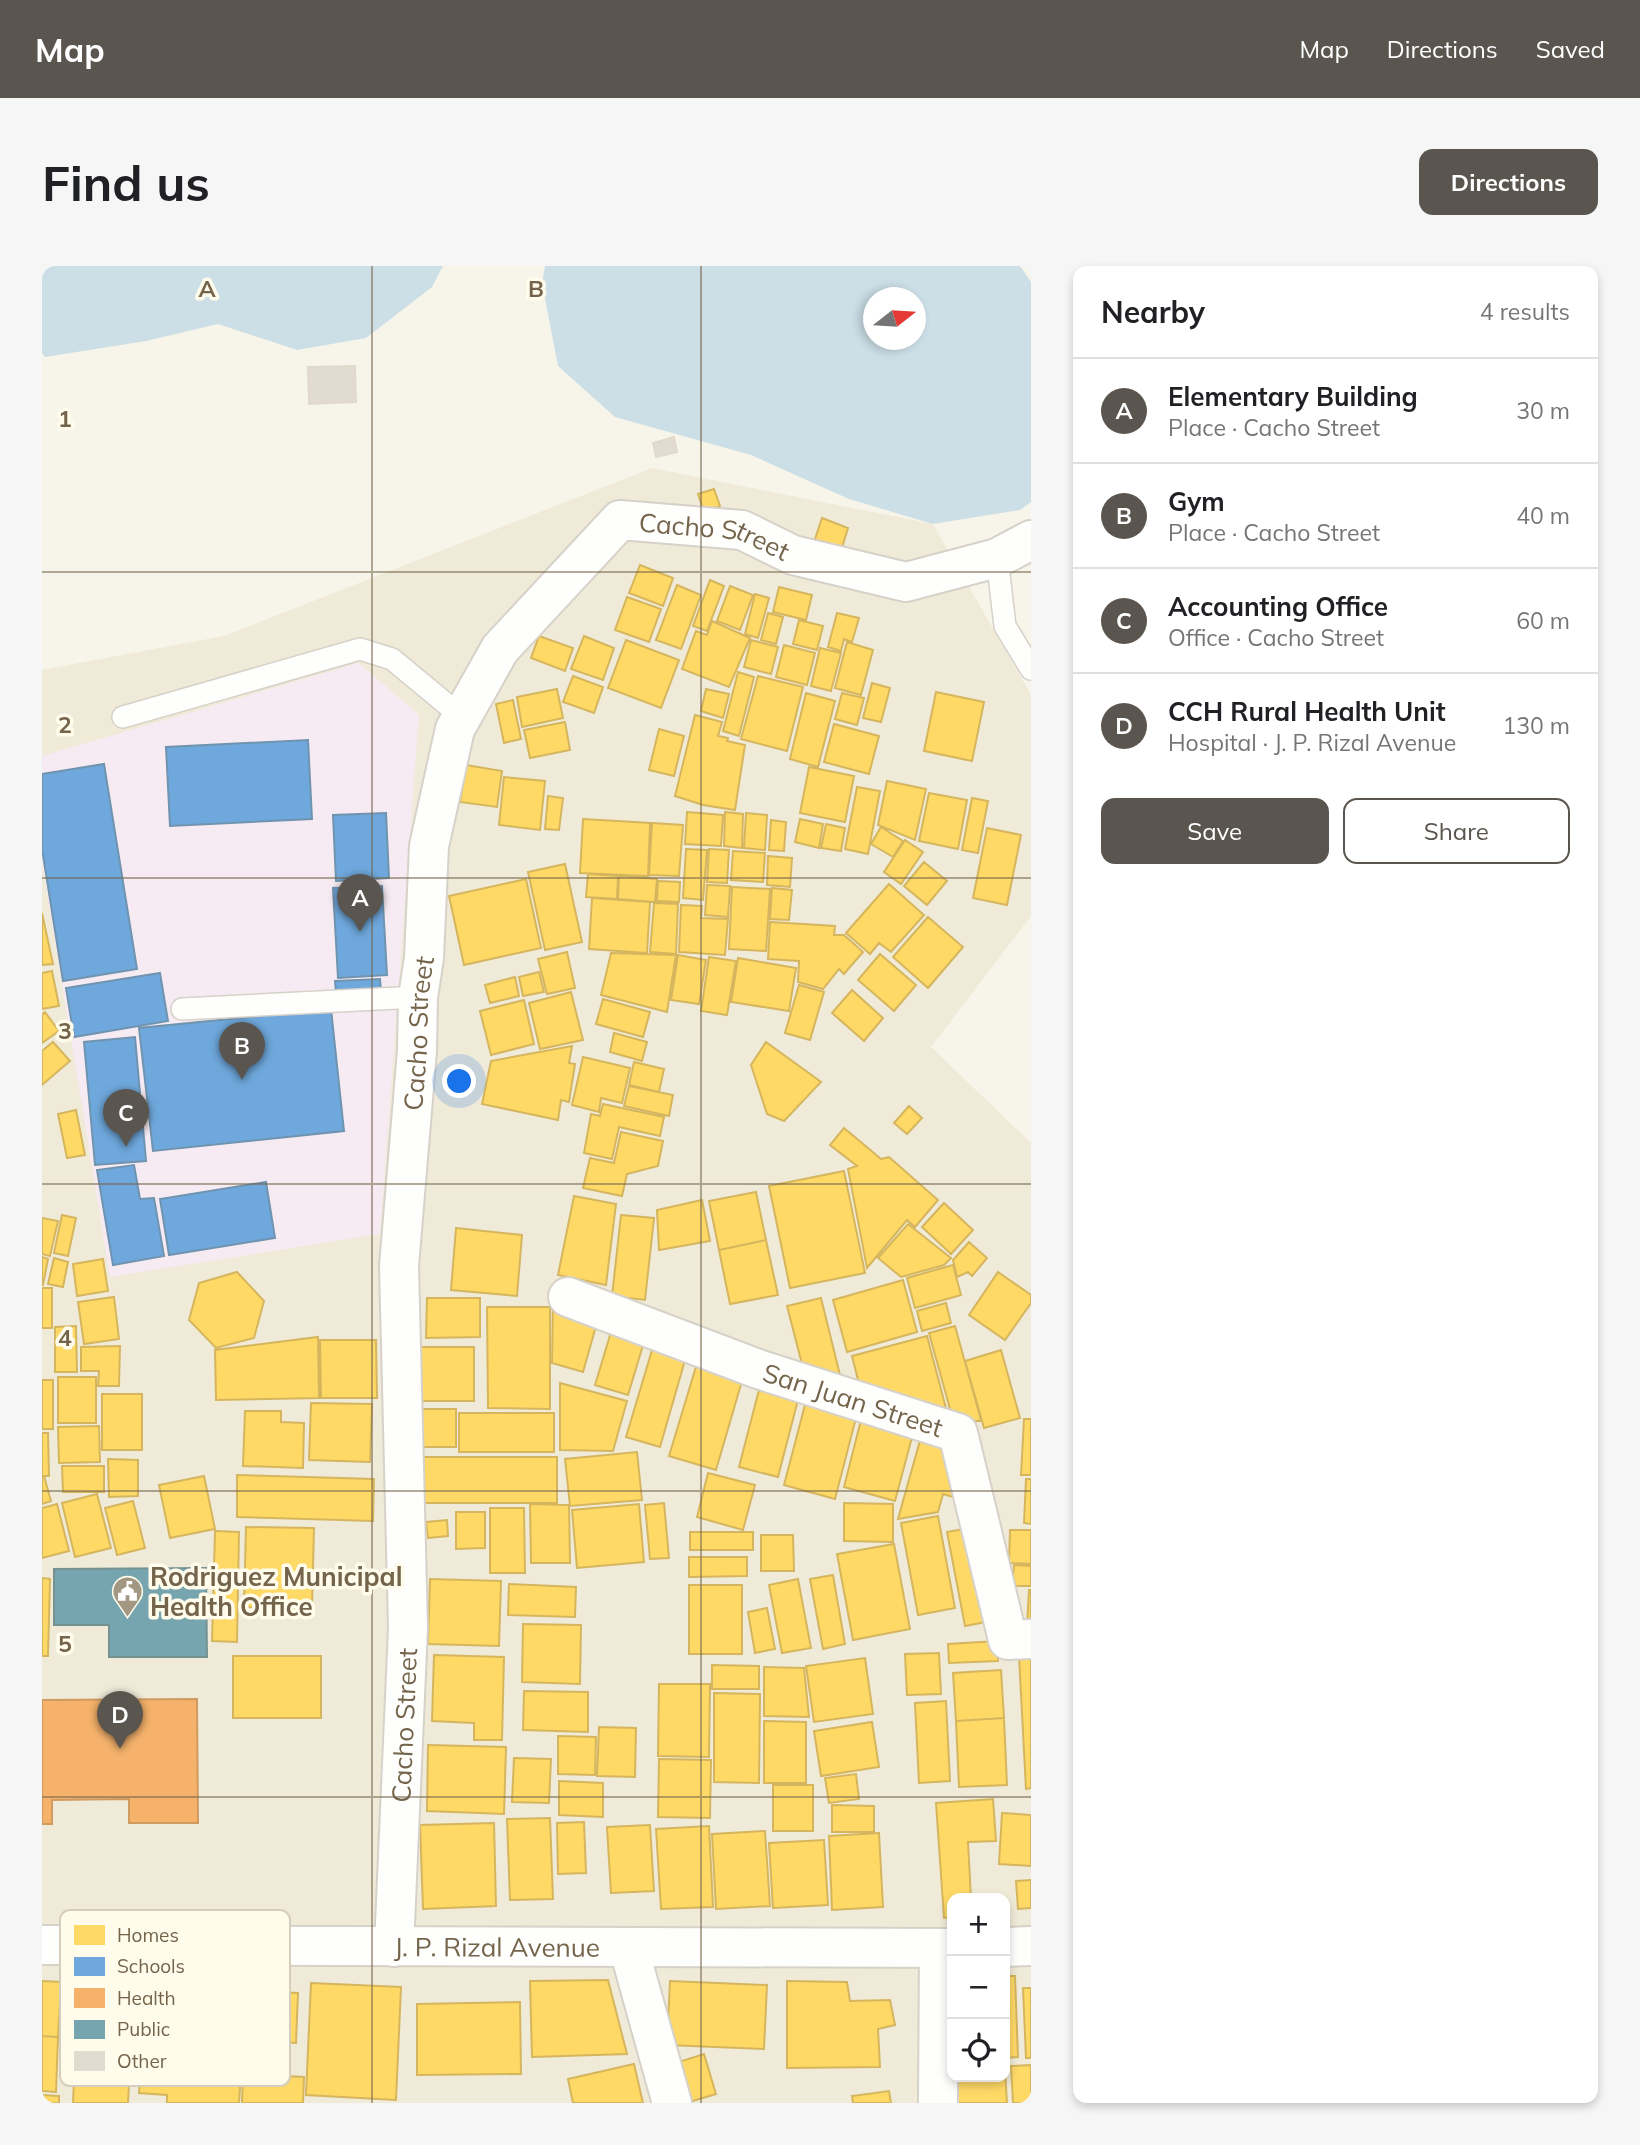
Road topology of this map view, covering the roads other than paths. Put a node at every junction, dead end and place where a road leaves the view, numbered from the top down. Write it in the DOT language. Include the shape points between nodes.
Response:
graph roads {
  1 [pos="1031,540"];
  2 [pos="997,558"];
  3 [pos="1031,669"];
  4 [pos="123,717"];
  5 [pos="462,717"];
  6 [pos="418,997"];
  7 [pos="182,1009"];
  8 [pos="568,1297"];
  9 [pos="1031,1639"];
  10 [pos="42,1945"];
  11 [pos="60,1945"];
  12 [pos="290,1946"];
  13 [pos="1031,1946"];
  14 [pos="394,1947"];
  15 [pos="1010,1947"];
  16 [pos="945,1948"];
  17 [pos="629,1949"];
  18 [pos="672,2103"];
  19 [pos="938,2103"];
  1 -- 2 [label="street"];
  2 -- 3 [label="lane" via="1005,626"];
  2 -- 5 [label="street, Cacho Street" via="906,582 793,555 742,530 621,520 500,649"];
  4 -- 5 [label="lane" via="360,649 392,659"];
  5 -- 6 [label="street, Cacho Street" via="448,757 429,846"];
  6 -- 7 [label="lane"];
  6 -- 14 [label="street, Cacho Street" via="399,1266 408,1628"];
  8 -- 9 [label="street, San Juan Street" via="758,1369 958,1433 1008,1640"];
  10 -- 11 [label="street, J. P. Rizal Avenue"];
  12 -- 14 [label="street, J. P. Rizal Avenue"];
  13 -- 15 [label="street"];
  14 -- 17 [label="street, J. P. Rizal Avenue"];
  16 -- 17 [label="street, J. P. Rizal Avenue"];
  16 -- 19 [label="street"];
  17 -- 18 [label="street"];
}
